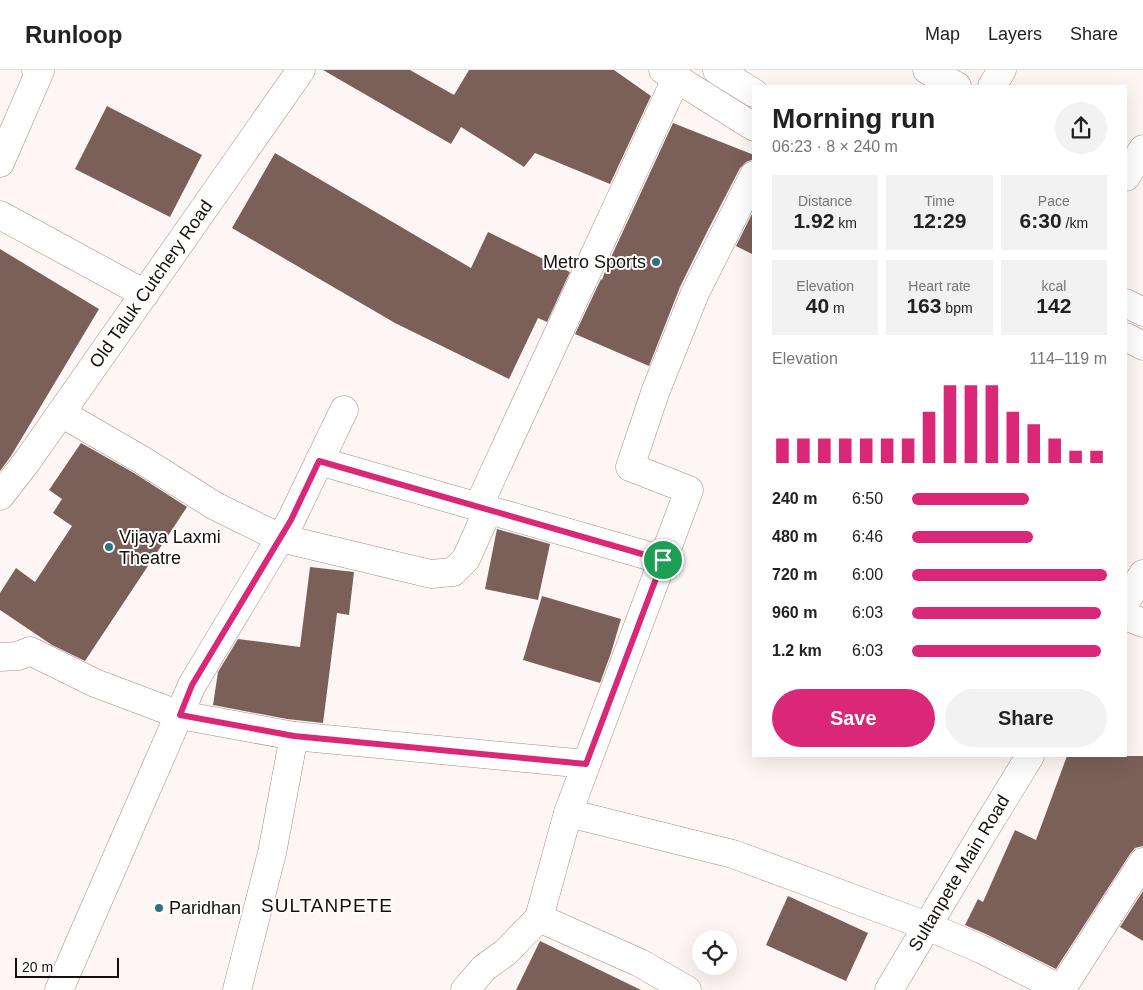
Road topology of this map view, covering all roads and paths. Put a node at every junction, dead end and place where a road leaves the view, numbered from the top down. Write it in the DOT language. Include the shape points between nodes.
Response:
graph roads {
  1 [pos="36,70"];
  2 [pos="301,70"];
  3 [pos="717,70"];
  4 [pos="927,70"];
  5 [pos="1002,70"];
  6 [pos="669,74"];
  7 [pos="955,85"];
  8 [pos="993,85"];
  9 [pos="752,92"];
  10 [pos="752,126"];
  11 [pos="1143,149"];
  12 [pos="0,163"];
  13 [pos="1127,175"];
  14 [pos="752,179"];
  15 [pos="0,215"];
  16 [pos="145,294"];
  17 [pos="1127,304"];
  18 [pos="1143,312"];
  19 [pos="1127,338"];
  20 [pos="1143,346"];
  21 [pos="344,410"];
  22 [pos="61,413"];
  23 [pos="319,461"];
  24 [pos="0,496"];
  25 [pos="483,509"];
  26 [pos="280,538"];
  27 [pos="663,560"];
  28 [pos="1143,574"];
  29 [pos="1127,599"];
  30 [pos="1127,616"];
  31 [pos="1143,623"];
  32 [pos="0,657"];
  33 [pos="180,715"];
  34 [pos="294,736"];
  35 [pos="1029,757"];
  36 [pos="586,764"];
  37 [pos="568,812"];
  38 [pos="1143,862"];
  39 [pos="539,918"];
  40 [pos="927,926"];
  41 [pos="58,990"];
  42 [pos="237,990"];
  43 [pos="465,990"];
  44 [pos="687,990"];
  45 [pos="889,990"];
  46 [pos="1062,990"];
  1 -- 12 [label="street" via="40,72"];
  2 -- 16 [label="street, Old Taluk Cutchery Road"];
  3 -- 9 [label="street"];
  4 -- 7 [label="street"];
  5 -- 8 [label="street"];
  6 -- 10 [label="street"];
  6 -- 25 [label="street"];
  11 -- 13 [label="street"];
  14 -- 27 [label="street" via="695,293 656,390 630,467 689,490"];
  15 -- 16 [label="street"];
  16 -- 22 [label="street, Old Taluk Cutchery Road"];
  17 -- 18 [label="street"];
  19 -- 20 [label="street"];
  21 -- 23 [label="street"];
  22 -- 24 [label="street, Old Taluk Cutchery Road"];
  22 -- 26 [label="street" via="215,506"];
  23 -- 25 [label="street"];
  23 -- 26 [label="street"];
  25 -- 26 [label="street" via="466,559 453,572 430,574"];
  25 -- 27 [label="street"];
  26 -- 33 [label="street" via="192,685"];
  27 -- 36 [label="street"];
  28 -- 29 [label="street"];
  30 -- 31 [label="street"];
  32 -- 33 [label="street" via="18,656 30,651 95,683"];
  33 -- 34 [label="street"];
  33 -- 41 [label="street"];
  34 -- 36 [label="street"];
  34 -- 42 [label="street" via="272,853"];
  35 -- 40 [label="street, Sultanpete Main Road"];
  36 -- 37 [label="street"];
  37 -- 39 [label="street"];
  37 -- 40 [label="street" via="733,854"];
  38 -- 46 [label="street"];
  39 -- 43 [label="street" via="506,952 484,968"];
  39 -- 44 [label="street" via="640,963"];
  40 -- 45 [label="street, Sultanpete Main Road"];
  40 -- 46 [label="street"];
}
